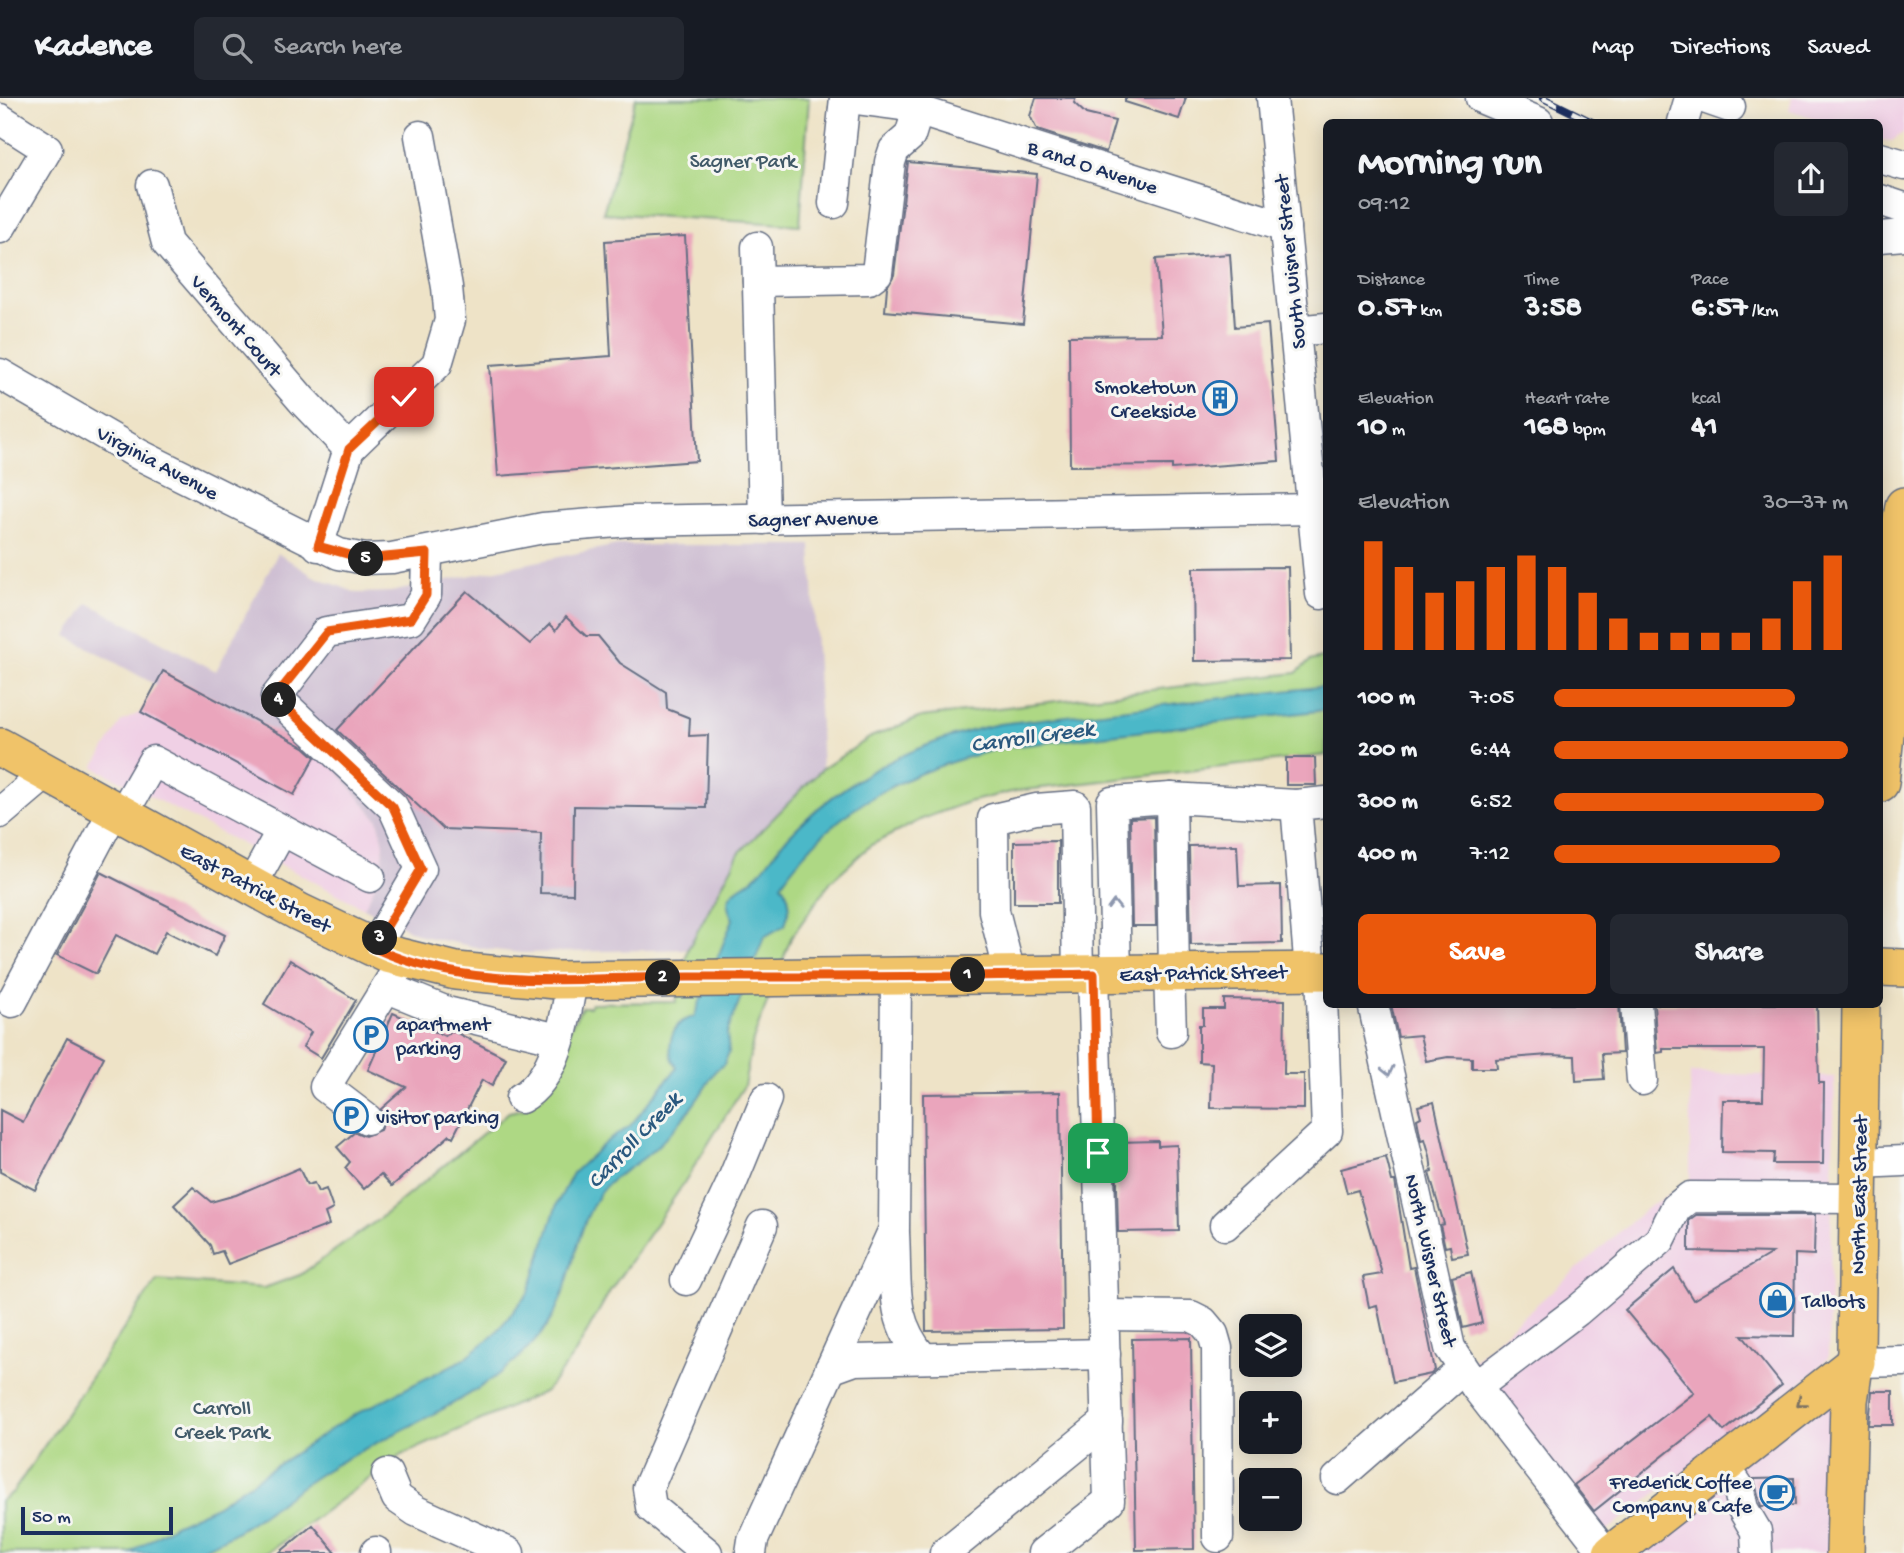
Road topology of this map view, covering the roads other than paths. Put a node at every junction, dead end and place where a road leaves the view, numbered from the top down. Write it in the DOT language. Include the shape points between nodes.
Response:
graph roads {
  1 [pos="847,98"];
  2 [pos="1272,98"];
  3 [pos="1481,98"];
  4 [pos="1690,98"];
  5 [pos="909,107"];
  6 [pos="0,119"];
  7 [pos="1531,119"];
  8 [pos="1684,119"];
  9 [pos="420,136"];
  10 [pos="1883,159"];
  11 [pos="1904,165"];
  12 [pos="152,186"];
  13 [pos="1883,201"];
  14 [pos="834,203"];
  15 [pos="1904,208"];
  16 [pos="1285,227"];
  17 [pos="0,228"];
  18 [pos="1904,235"];
  19 [pos="1883,237"];
  20 [pos="757,247"];
  21 [pos="758,281"];
  22 [pos="1323,328"];
  23 [pos="1295,331"];
  24 [pos="0,374"];
  25 [pos="349,449"];
  26 [pos="1904,506"];
  27 [pos="1313,509"];
  28 [pos="764,519"];
  29 [pos="318,546"];
  30 [pos="427,553"];
  31 [pos="1321,594"];
  32 [pos="1904,666"];
  33 [pos="1888,705"];
  34 [pos="0,747"];
  35 [pos="1883,754"];
  36 [pos="47,773"];
  37 [pos="1171,797"];
  38 [pos="1112,802"];
  39 [pos="1323,802"];
  40 [pos="1296,805"];
  41 [pos="1075,806"];
  42 [pos="118,812"];
  43 [pos="0,813"];
  44 [pos="282,830"];
  45 [pos="370,877"];
  46 [pos="251,886"];
  47 [pos="389,965"];
  48 [pos="1883,967"];
  49 [pos="1904,968"];
  50 [pos="1319,971"];
  51 [pos="1172,973"];
  52 [pos="1010,974"];
  53 [pos="1096,974"];
  54 [pos="896,976"];
  55 [pos="572,980"];
  56 [pos="12,1002"];
  57 [pos="1374,1008"];
  58 [pos="1636,1008"];
  59 [pos="1861,1008"];
  60 [pos="1171,1032"];
  61 [pos="558,1039"];
  62 [pos="1642,1080"];
  63 [pos="521,1098"];
  64 [pos="766,1099"];
  65 [pos="368,1119"];
  66 [pos="1904,1161"];
  67 [pos="1858,1181"];
  68 [pos="1225,1225"];
  69 [pos="762,1226"];
  70 [pos="894,1229"];
  71 [pos="686,1280"];
  72 [pos="1103,1315"];
  73 [pos="1105,1354"];
  74 [pos="923,1358"];
  75 [pos="1904,1361"];
  76 [pos="1856,1362"];
  77 [pos="830,1369"];
  78 [pos="1469,1378"];
  79 [pos="1107,1421"];
  80 [pos="1723,1464"];
  81 [pos="387,1474"];
  82 [pos="1337,1479"];
  83 [pos="1218,1537"];
  84 [pos="509,1553"];
  85 [pos="707,1553"];
  86 [pos="751,1553"];
  87 [pos="945,1553"];
  88 [pos="1042,1553"];
  89 [pos="1605,1553"];
  90 [pos="1612,1553"];
  91 [pos="1757,1553"];
  92 [pos="1845,1553"];
  1 -- 5 [label="street, B and O Avenue"];
  1 -- 14 [label="street"];
  2 -- 16 [label="street, South Wisner Street"];
  3 -- 7 [label="street"];
  4 -- 8 [label="street"];
  5 -- 16 [label="street, B and O Avenue"];
  5 -- 21 [label="street" via="910,136 894,150 890,162 877,273 869,279"];
  6 -- 17 [label="street" via="47,149"];
  9 -- 25 [label="street" via="450,320 437,364"];
  10 -- 11 [label="street"];
  12 -- 25 [label="street, Vermont Court" via="167,243"];
  13 -- 15 [label="street"];
  16 -- 23 [label="street, South Wisner Street"];
  18 -- 19 [label="street"];
  20 -- 21 [label="street"];
  21 -- 28 [label="street"];
  22 -- 23 [label="street"];
  23 -- 27 [label="street, South Wisner Street"];
  24 -- 29 [label="street, Virginia Avenue" via="140,455"];
  25 -- 29 [label="street"];
  26 -- 33 [label="main road" via="1893,583"];
  27 -- 28 [label="street, Sagner Avenue"];
  27 -- 31 [label="street, South Wisner Street"];
  28 -- 30 [label="street, Sagner Avenue" via="543,528"];
  29 -- 30 [label="street, Sagner Avenue" via="365,559"];
  30 -- 47 [label="street" via="426,595 411,619 327,632 275,697 393,807 421,869"];
  32 -- 33 [label="main road"];
  33 -- 35 [label="main road"];
  34 -- 36 [label="main road, East Patrick Street"];
  36 -- 42 [label="main road, East Patrick Street"];
  36 -- 43 [label="street"];
  37 -- 38 [label="street"];
  37 -- 40 [label="street"];
  37 -- 51 [label="street"];
  38 -- 41 [label="street"];
  53 -- 38 [label="street, one-way"];
  39 -- 40 [label="street"];
  40 -- 50 [label="street"];
  41 -- 52 [label="street" via="993,819 994,911"];
  41 -- 53 [label="street"];
  42 -- 44 [label="street" via="153,761"];
  42 -- 46 [label="main road, East Patrick Street"];
  42 -- 56 [label="street"];
  44 -- 45 [label="street"];
  44 -- 46 [label="street"];
  46 -- 47 [label="main road, East Patrick Street"];
  47 -- 55 [label="main road, East Patrick Street"];
  47 -- 61 [label="street" via="447,1012"];
  47 -- 65 [label="street" via="325,1087"];
  48 -- 49 [label="main road"];
  50 -- 51 [label="main road, East Patrick Street"];
  50 -- 68 [label="street" via="1326,1131"];
  51 -- 53 [label="main road, East Patrick Street"];
  51 -- 60 [label="street"];
  52 -- 53 [label="main road, East Patrick Street"];
  52 -- 54 [label="main road, East Patrick Street"];
  53 -- 72 [label="street"];
  54 -- 55 [label="main road, East Patrick Street"];
  54 -- 70 [label="street"];
  55 -- 61 [label="street"];
  57 -- 78 [label="street, North Wisner Street, one-way" via="1450,1348"];
  58 -- 62 [label="street"];
  59 -- 67 [label="main road, North East Street"];
  61 -- 63 [label="street" via="542,1075"];
  64 -- 71 [label="street"];
  66 -- 67 [label="street"];
  67 -- 76 [label="main road, North East Street"];
  67 -- 78 [label="street" via="1690,1197 1676,1208 1660,1240 1577,1311"];
  69 -- 85 [label="street" via="648,1488 651,1507"];
  70 -- 74 [label="street" via="900,1324"];
  70 -- 77 [label="street"];
  72 -- 73 [label="street"];
  72 -- 83 [label="street" via="1191,1316 1213,1334 1218,1367"];
  73 -- 74 [label="street"];
  73 -- 79 [label="street"];
  74 -- 77 [label="street" via="855,1360"];
  75 -- 76 [label="street"];
  76 -- 80 [label="main road, one-way"];
  76 -- 92 [label="main road, North East Street" via="1849,1401"];
  77 -- 86 [label="street"];
  78 -- 82 [label="street"];
  78 -- 89 [label="street, North Wisner Street"];
  79 -- 87 [label="street"];
  79 -- 88 [label="street" via="1109,1501"];
  80 -- 90 [label="main road"];
  80 -- 91 [label="street" via="1738,1486 1743,1509 1756,1531"];
  81 -- 84 [label="street" via="397,1497 416,1511"];
}
